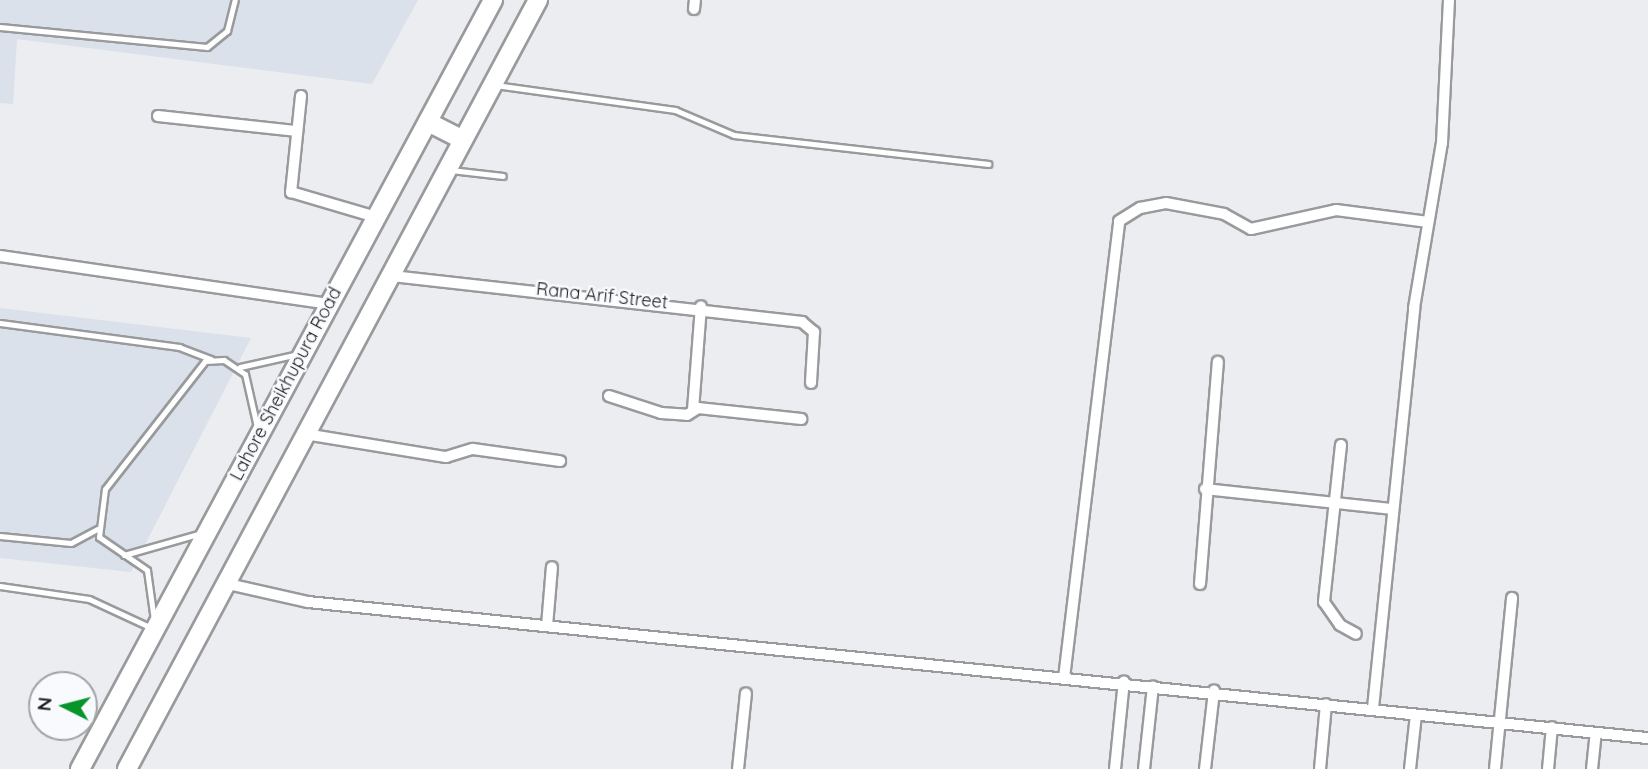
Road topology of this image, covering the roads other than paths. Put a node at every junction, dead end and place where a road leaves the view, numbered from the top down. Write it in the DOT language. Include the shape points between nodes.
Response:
graph roads {
  1 [pos="235,0"];
  2 [pos="493,0"];
  3 [pos="538,0"];
  4 [pos="1449,0"];
  5 [pos="0,27"];
  6 [pos="492,85"];
  7 [pos="301,96"];
  8 [pos="158,116"];
  9 [pos="428,122"];
  10 [pos="297,131"];
  11 [pos="463,140"];
  12 [pos="988,164"];
  13 [pos="447,170"];
  14 [pos="503,176"];
  15 [pos="376,217"];
  16 [pos="1429,222"];
  17 [pos="0,256"];
  18 [pos="392,276"];
  19 [pos="329,304"];
  20 [pos="701,306"];
  21 [pos="0,323"];
  22 [pos="304,351"];
  23 [pos="211,359"];
  24 [pos="1217,362"];
  25 [pos="240,367"];
  26 [pos="811,383"];
  27 [pos="609,396"];
  28 [pos="693,410"];
  29 [pos="801,419"];
  30 [pos="305,434"];
  31 [pos="256,442"];
  32 [pos="1341,444"];
  33 [pos="560,461"];
  34 [pos="1205,489"];
  35 [pos="1334,502"];
  36 [pos="1393,509"];
  37 [pos="97,528"];
  38 [pos="208,531"];
  39 [pos="0,536"];
  40 [pos="124,555"];
  41 [pos="552,567"];
  42 [pos="228,584"];
  43 [pos="1199,584"];
  44 [pos="0,586"];
  45 [pos="1512,598"];
  46 [pos="547,626"];
  47 [pos="154,629"];
  48 [pos="1356,634"];
  49 [pos="1064,678"];
  50 [pos="1124,681"];
  51 [pos="1153,686"];
  52 [pos="1214,691"];
  53 [pos="746,693"];
  54 [pos="1326,704"];
  55 [pos="1373,709"];
  56 [pos="1416,715"];
  57 [pos="1500,722"];
  58 [pos="1552,727"];
  59 [pos="1596,733"];
  60 [pos="1648,738"];
  61 [pos="80,769"];
  62 [pos="127,769"];
  63 [pos="738,769"];
  64 [pos="1115,769"];
  65 [pos="1144,769"];
  66 [pos="1205,769"];
  67 [pos="1320,769"];
  68 [pos="1410,769"];
  69 [pos="1495,769"];
  70 [pos="1548,769"];
  71 [pos="1592,769"];
  1 -- 5 [label="lane" via="227,31 207,47"];
  2 -- 9 [label="highway, Lahore Sheikhupura Road"];
  3 -- 6 [label="highway"];
  4 -- 16 [label="street" via="1442,143"];
  6 -- 11 [label="highway"];
  6 -- 12 [label="lane" via="674,110 734,135"];
  7 -- 10 [label="street"];
  8 -- 10 [label="street"];
  9 -- 11 [label="highway"];
  9 -- 15 [label="highway, Lahore Sheikhupura Road"];
  10 -- 15 [label="street" via="291,193"];
  11 -- 13 [label="highway"];
  13 -- 14 [label="lane"];
  13 -- 18 [label="highway"];
  15 -- 19 [label="highway, Lahore Sheikhupura Road"];
  16 -- 36 [label="street"];
  16 -- 49 [label="street" via="1336,210 1251,229 1224,214 1166,203 1140,208 1119,222"];
  17 -- 19 [label="street"];
  18 -- 20 [label="street, Rana Arif Street"];
  18 -- 30 [label="highway"];
  19 -- 22 [label="highway, Lahore Sheikhupura Road"];
  20 -- 26 [label="street, Rana Arif Street" via="810,326"];
  20 -- 28 [label="street"];
  21 -- 23 [label="lane" via="179,346"];
  22 -- 25 [label="lane"];
  22 -- 31 [label="highway, Lahore Sheikhupura Road"];
  23 -- 25 [label="lane"];
  23 -- 37 [label="lane" via="198,365 167,418 113,475"];
  24 -- 34 [label="street"];
  25 -- 31 [label="lane" via="253,391"];
  27 -- 28 [label="street" via="661,413"];
  28 -- 29 [label="street"];
  30 -- 33 [label="street" via="446,457 473,449"];
  30 -- 42 [label="highway"];
  31 -- 38 [label="highway, Lahore Sheikhupura Road"];
  32 -- 35 [label="street"];
  34 -- 35 [label="street"];
  34 -- 43 [label="street"];
  35 -- 36 [label="street"];
  35 -- 48 [label="street" via="1325,605"];
  36 -- 55 [label="street"];
  37 -- 39 [label="lane" via="71,543"];
  37 -- 40 [label="lane" via="102,542"];
  38 -- 40 [label="lane"];
  38 -- 47 [label="highway, Lahore Sheikhupura Road"];
  40 -- 47 [label="lane" via="150,578"];
  41 -- 46 [label="street"];
  42 -- 46 [label="street" via="275,598"];
  42 -- 62 [label="highway"];
  44 -- 47 [label="lane" via="89,598"];
  45 -- 57 [label="street"];
  46 -- 49 [label="street"];
  47 -- 61 [label="highway, Lahore Sheikhupura Road"];
  49 -- 50 [label="street"];
  50 -- 51 [label="street"];
  50 -- 64 [label="street"];
  51 -- 52 [label="street"];
  51 -- 65 [label="street"];
  52 -- 54 [label="street"];
  52 -- 66 [label="street"];
  53 -- 63 [label="street"];
  54 -- 55 [label="street"];
  54 -- 67 [label="street"];
  55 -- 56 [label="street"];
  56 -- 57 [label="street"];
  56 -- 68 [label="street"];
  57 -- 58 [label="street"];
  57 -- 69 [label="street"];
  58 -- 59 [label="street"];
  58 -- 70 [label="street"];
  59 -- 60 [label="street"];
  59 -- 71 [label="street"];
}
